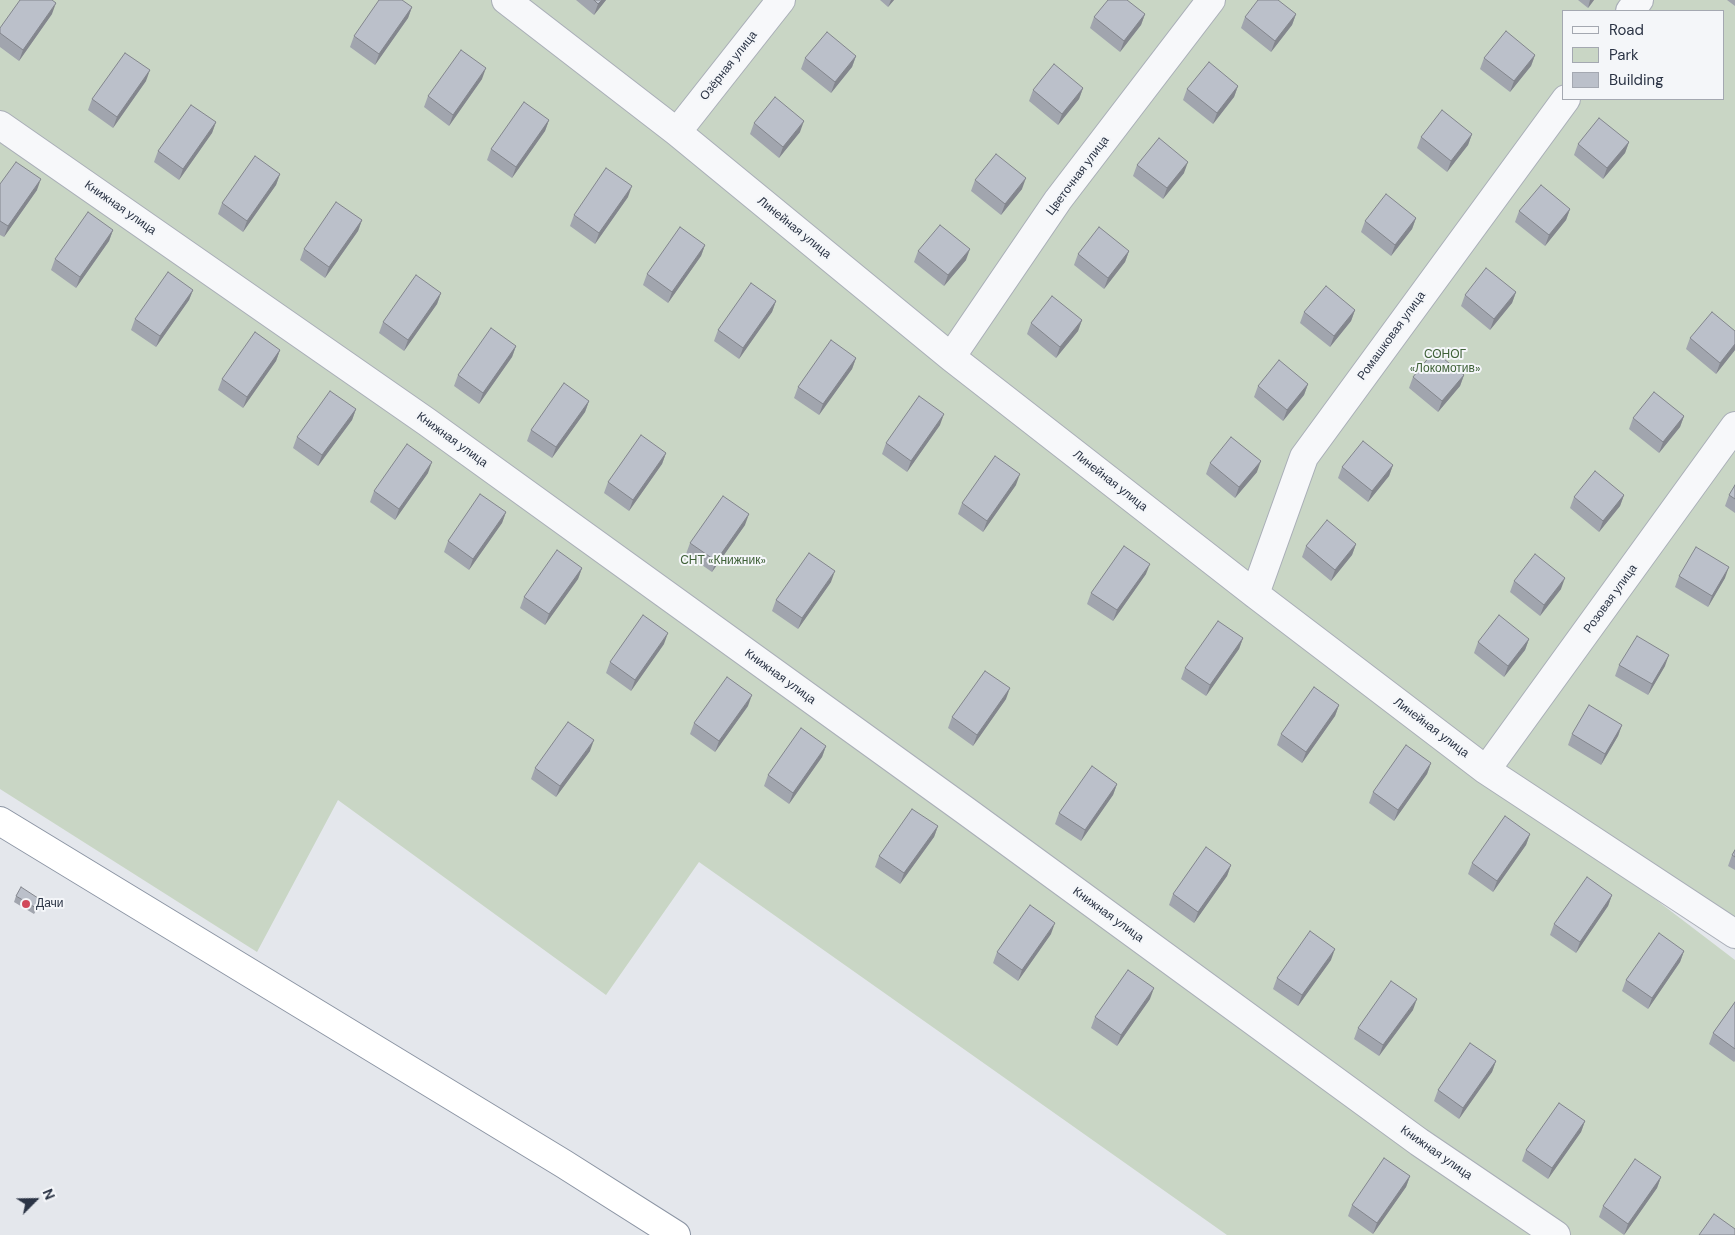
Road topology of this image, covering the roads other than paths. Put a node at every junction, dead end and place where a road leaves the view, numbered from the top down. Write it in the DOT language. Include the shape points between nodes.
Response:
graph roads {
  1 [pos="506,0"];
  2 [pos="781,0"];
  3 [pos="1211,0"];
  4 [pos="1639,0"];
  5 [pos="1631,10"];
  6 [pos="1565,100"];
  7 [pos="0,125"];
  8 [pos="677,132"];
  9 [pos="951,357"];
  10 [pos="1735,426"];
  11 [pos="1255,594"];
  12 [pos="1486,770"];
  13 [pos="0,821"];
  14 [pos="1735,934"];
  15 [pos="676,1235"];
  16 [pos="1556,1235"];
  1 -- 8 [label="street, Линейная улица"];
  2 -- 8 [label="street, Озёрная улица"];
  3 -- 9 [label="street, Цветочная улица" via="1058,200"];
  4 -- 5 [label="street"];
  6 -- 11 [label="street, Ромашковая улица" via="1304,457"];
  7 -- 16 [label="street, Книжная улица" via="435,428 1419,1142"];
  8 -- 9 [label="street, Линейная улица"];
  9 -- 11 [label="street, Линейная улица"];
  10 -- 12 [label="street, Розовая улица"];
  11 -- 12 [label="street, Линейная улица"];
  12 -- 14 [label="street, Линейная улица"];
  13 -- 15 [label="highway"];
}
